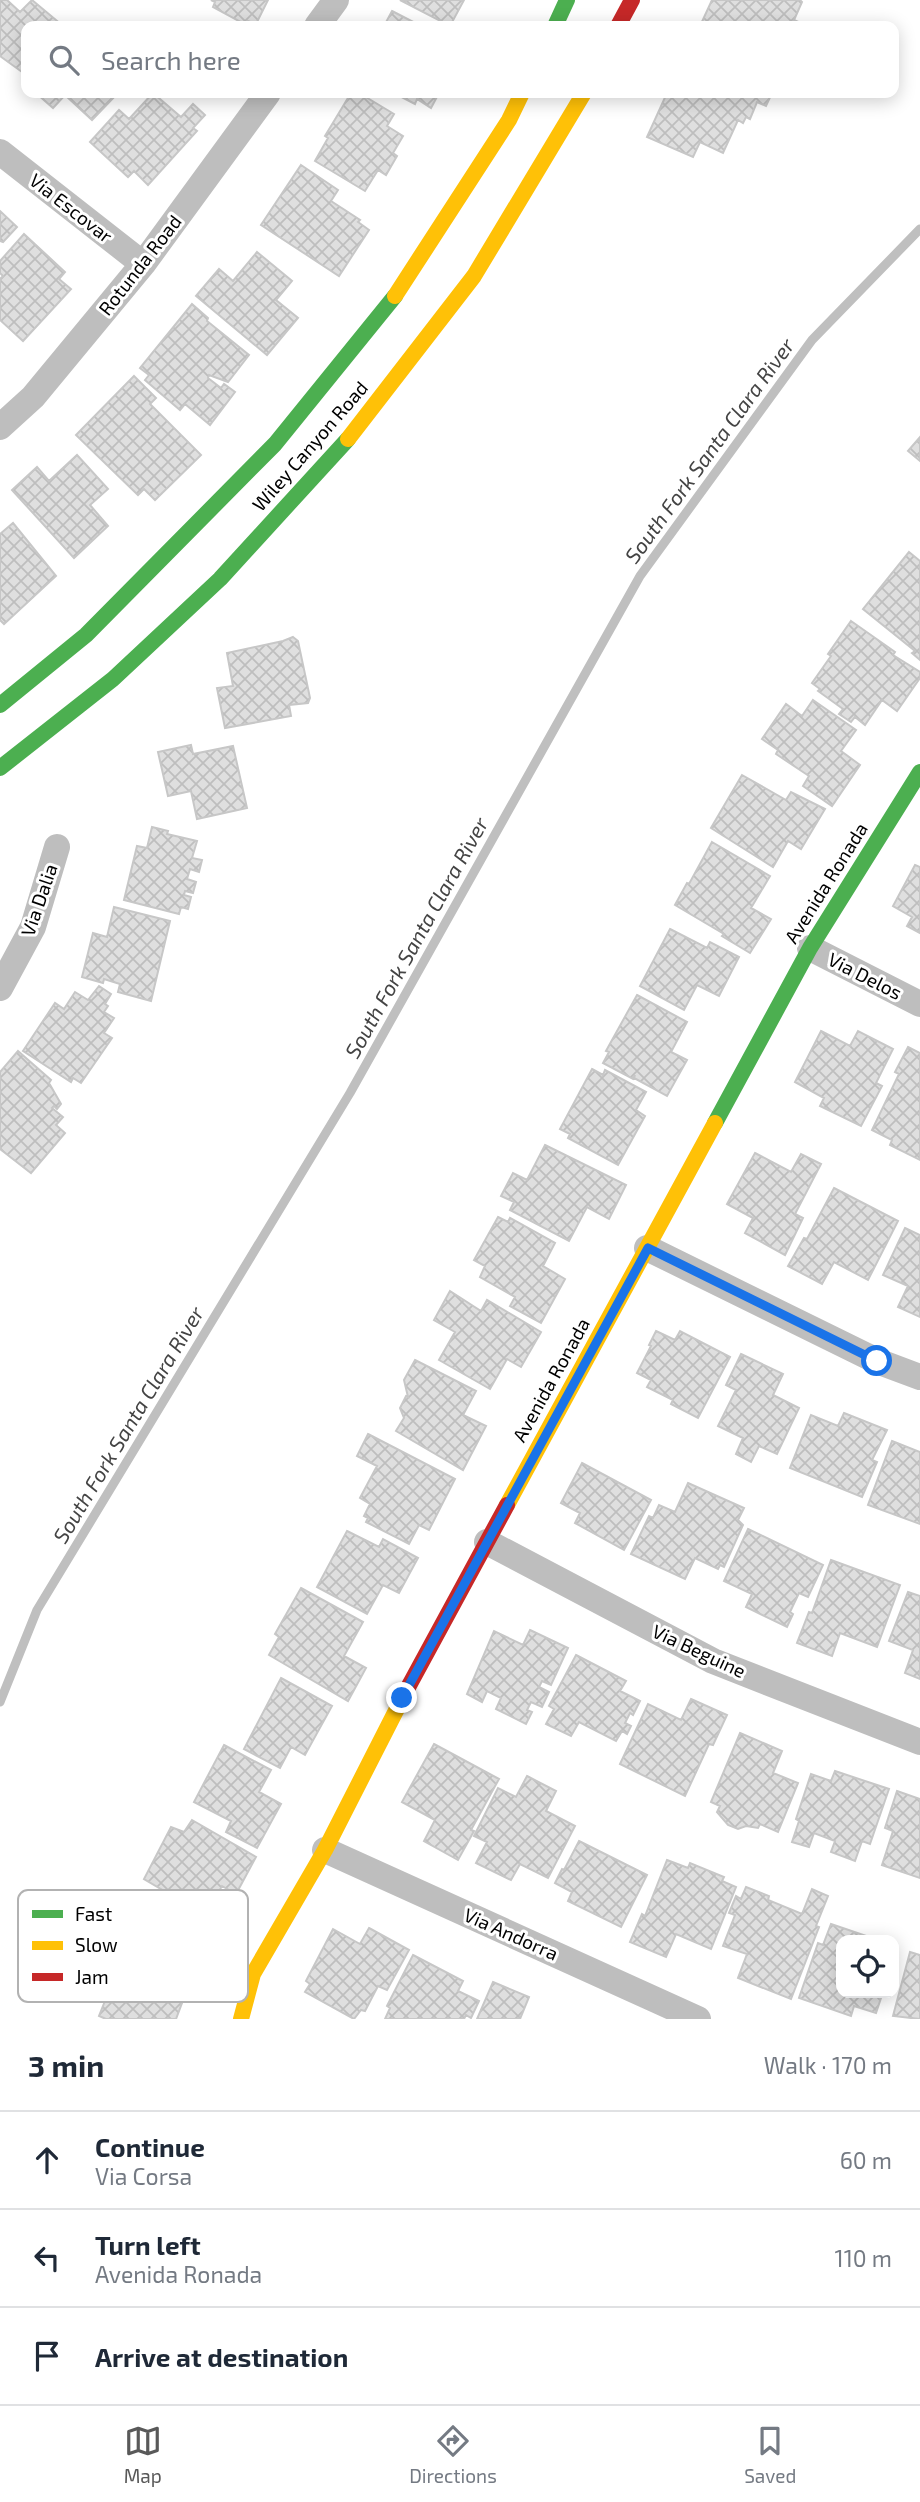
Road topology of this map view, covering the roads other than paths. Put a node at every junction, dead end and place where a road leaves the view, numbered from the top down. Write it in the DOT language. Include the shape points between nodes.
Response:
graph roads {
  1 [pos="336,0"];
  2 [pos="567,0"];
  3 [pos="632,0"];
  4 [pos="321,21"];
  5 [pos="557,21"];
  6 [pos="621,21"];
  7 [pos="264,98"];
  8 [pos="520,98"];
  9 [pos="581,98"];
  10 [pos="0,152"];
  11 [pos="143,264"];
  12 [pos="0,427"];
  13 [pos="0,705"];
  14 [pos="0,768"];
  15 [pos="920,772"];
  16 [pos="57,847"];
  17 [pos="810,948"];
  18 [pos="0,988"];
  19 [pos="920,1004"];
  20 [pos="648,1248"];
  21 [pos="920,1377"];
  22 [pos="487,1542"];
  23 [pos="920,1742"];
  24 [pos="325,1850"];
  25 [pos="248,1993"];
  26 [pos="246,2002"];
  27 [pos="241,2019"];
  28 [pos="698,2019"];
  1 -- 4 [label="street"];
  2 -- 5 [label="main road"];
  3 -- 6 [label="main road"];
  7 -- 11 [label="street, Rotunda Road"];
  8 -- 13 [label="main road, Wiley Canyon Road" via="398,292 275,444 86,635"];
  9 -- 14 [label="main road, Wiley Canyon Road" via="474,276 338,451 220,579 113,679"];
  10 -- 11 [label="street, Via Escovar"];
  11 -- 12 [label="street, Rotunda Road" via="33,397"];
  15 -- 17 [label="main road, Avenida Ronada"];
  16 -- 18 [label="street, Via Dalia" via="33,927"];
  17 -- 19 [label="street, Via Delos"];
  17 -- 20 [label="main road, Avenida Ronada"];
  20 -- 21 [label="street" via="877,1361"];
  20 -- 22 [label="main road, Avenida Ronada"];
  22 -- 23 [label="street, Via Beguine" via="713,1661"];
  22 -- 24 [label="main road, Avenida Ronada"];
  24 -- 25 [label="main road, Avenida Ronada" via="253,1974"];
  24 -- 28 [label="street, Via Andorra"];
  26 -- 27 [label="main road, Avenida Ronada"];
}
